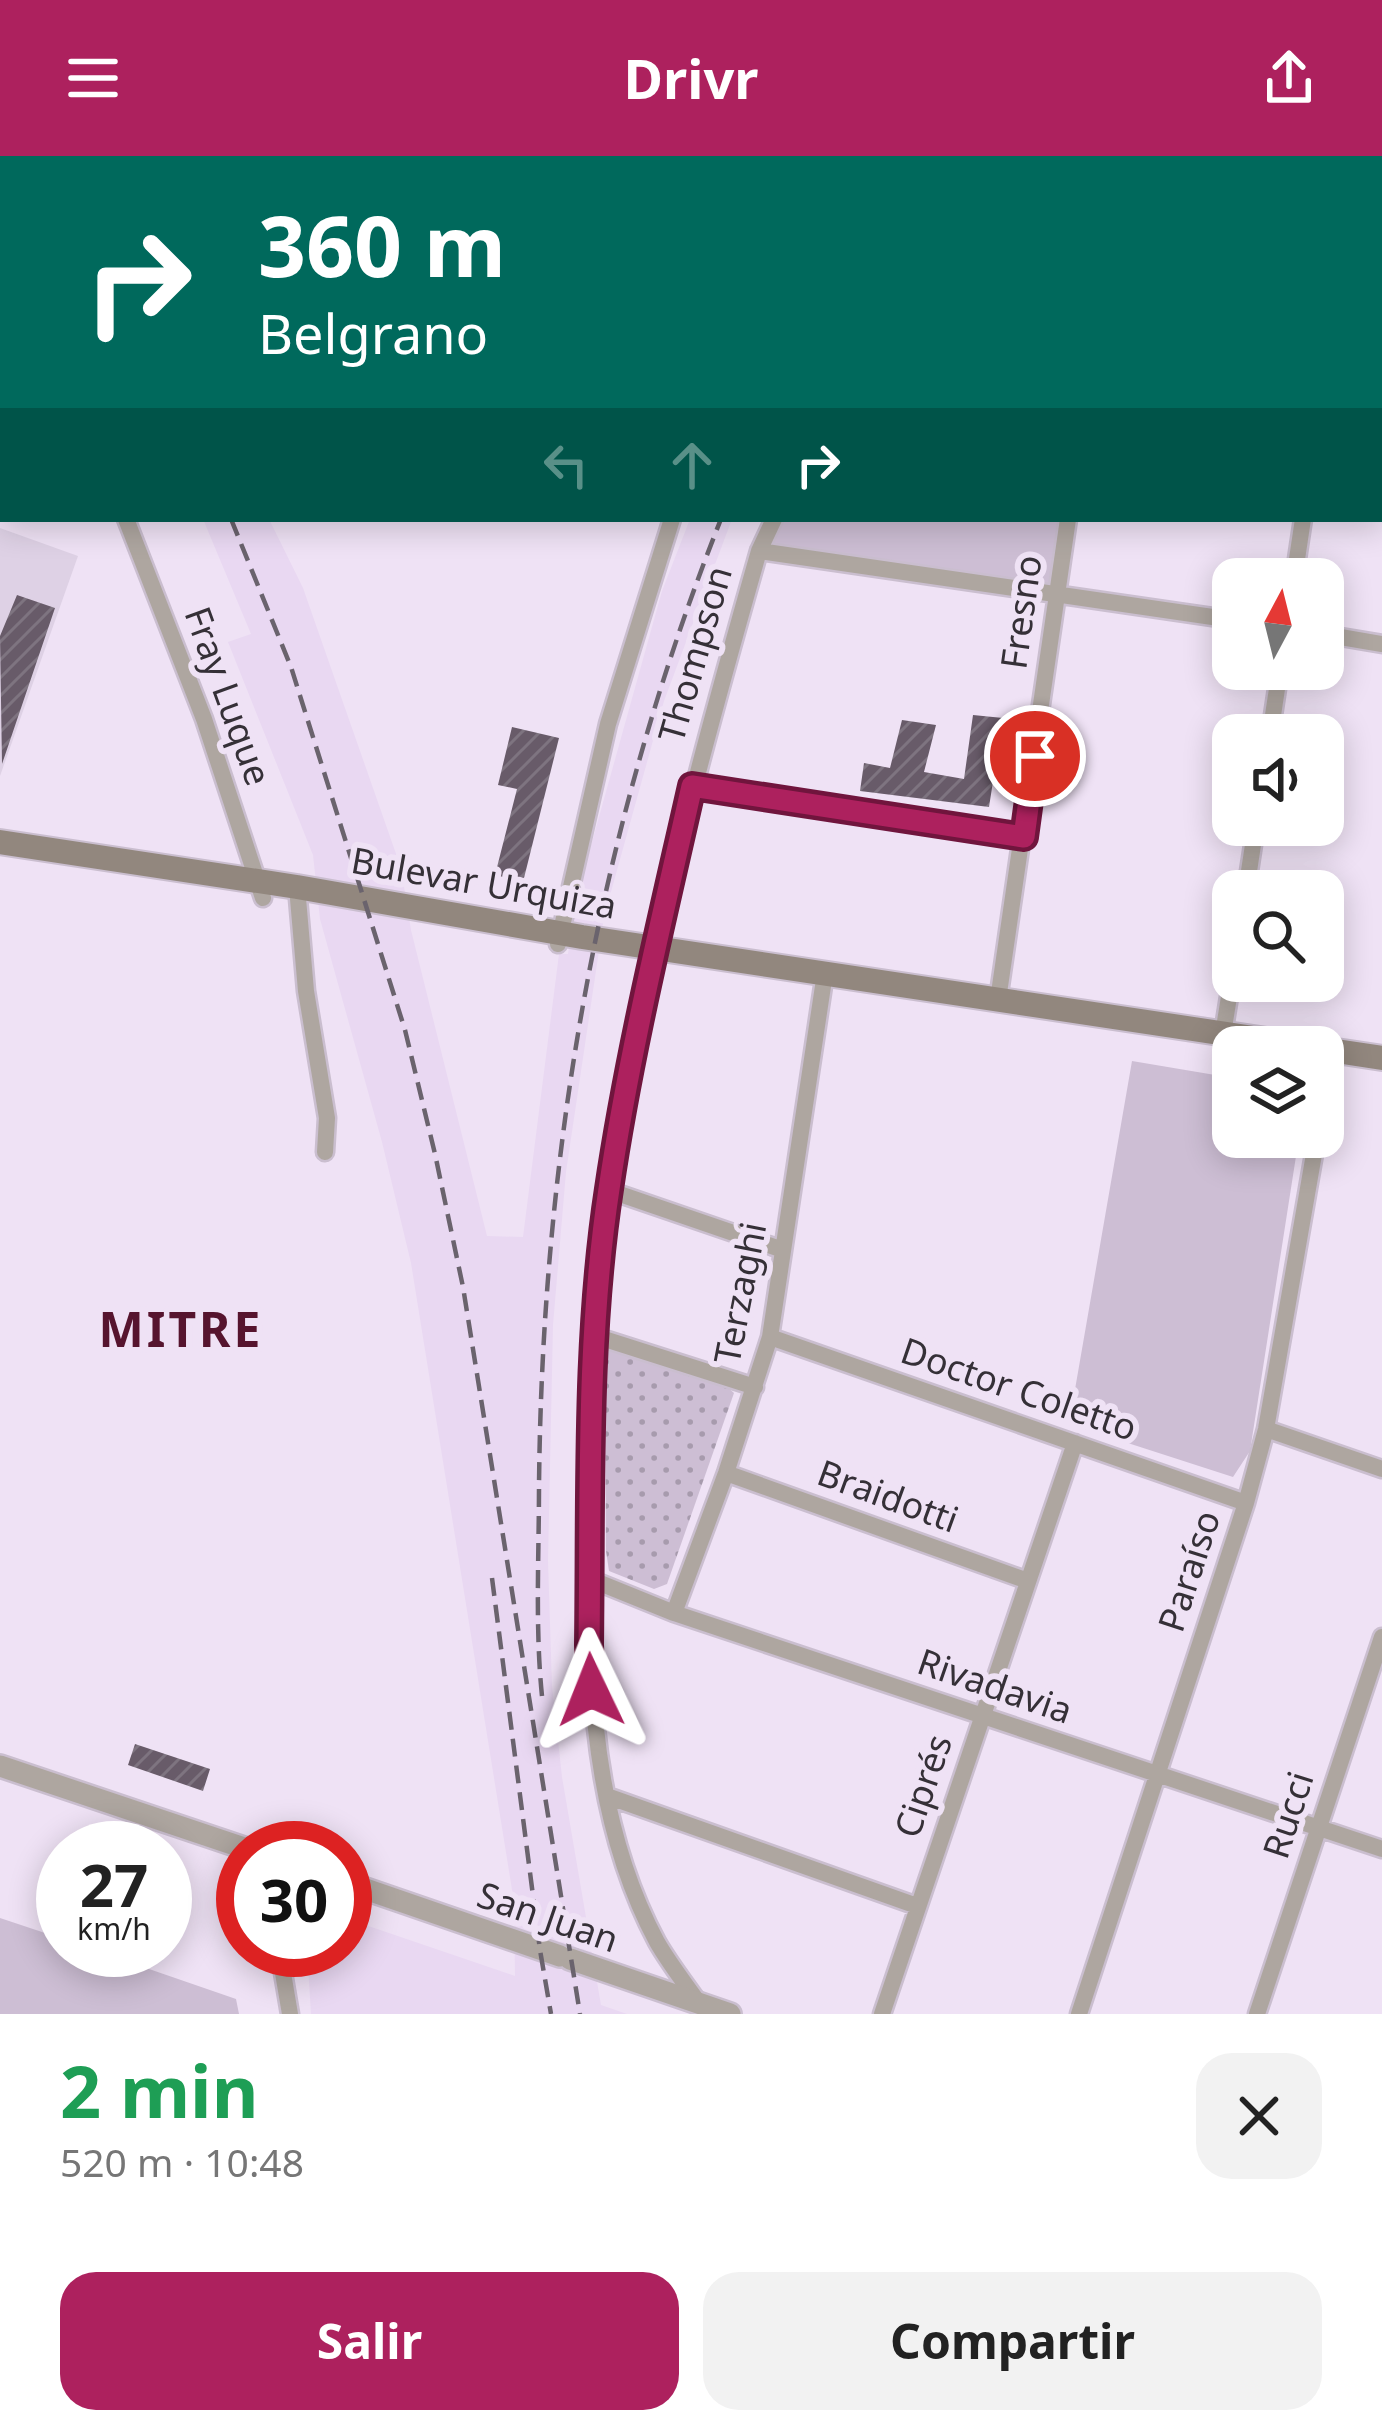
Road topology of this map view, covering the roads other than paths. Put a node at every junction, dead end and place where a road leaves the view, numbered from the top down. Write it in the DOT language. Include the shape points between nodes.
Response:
graph roads {
  1 [pos="127,522"];
  2 [pos="671,522"];
  3 [pos="773,522"];
  4 [pos="1068,522"];
  5 [pos="1303,522"];
  6 [pos="759,551"];
  7 [pos="1297,558"];
  8 [pos="1057,594"];
  9 [pos="1212,617"];
  10 [pos="1344,638"];
  11 [pos="1382,644"];
  12 [pos="692,786"];
  13 [pos="1024,837"];
  14 [pos="0,842"];
  15 [pos="0,857"];
  16 [pos="261,890"];
  17 [pos="298,895"];
  18 [pos="559,939"];
  19 [pos="654,953"];
  20 [pos="824,979"];
  21 [pos="998,1000"];
  22 [pos="1212,1036"];
  23 [pos="1212,1037"];
  24 [pos="1344,1055"];
  25 [pos="1344,1058"];
  26 [pos="1382,1058"];
  27 [pos="1382,1068"];
  28 [pos="325,1152"];
  29 [pos="1313,1158"];
  30 [pos="608,1190"];
  31 [pos="783,1250"];
  32 [pos="595,1336"];
  33 [pos="770,1337"];
  34 [pos="755,1387"];
  35 [pos="1266,1429"];
  36 [pos="1076,1444"];
  37 [pos="1382,1469"];
  38 [pos="726,1473"];
  39 [pos="1246,1503"];
  40 [pos="590,1579"];
  41 [pos="1028,1581"];
  42 [pos="674,1613"];
  43 [pos="1382,1637"];
  44 [pos="982,1716"];
  45 [pos="0,1766"];
  46 [pos="1157,1775"];
  47 [pos="607,1796"];
  48 [pos="1319,1828"];
  49 [pos="216,1839"];
  50 [pos="1382,1849"];
  51 [pos="372,1891"];
  52 [pos="916,1906"];
  53 [pos="284,1977"];
  54 [pos="698,2002"];
  55 [pos="290,2014"];
  56 [pos="730,2014"];
  57 [pos="882,2014"];
  58 [pos="1079,2014"];
  59 [pos="1257,2014"];
  1 -- 16 [label="street, Fray Luque"];
  2 -- 18 [label="street" via="613,704"];
  3 -- 6 [label="street, Thompson"];
  4 -- 8 [label="street, Fresno"];
  5 -- 7 [label="street"];
  6 -- 8 [label="street"];
  6 -- 12 [label="street, Thompson"];
  8 -- 9 [label="street"];
  8 -- 13 [label="street, Fresno"];
  10 -- 11 [label="street"];
  12 -- 13 [label="street"];
  12 -- 19 [label="street, Thompson"];
  13 -- 21 [label="street, Fresno"];
  14 -- 16 [label="main road, Bulevar Urquiza"];
  15 -- 16 [label="main road, Bulevar Urquiza"];
  16 -- 17 [label="main road, Bulevar Urquiza"];
  17 -- 18 [label="main road, Bulevar Urquiza"];
  17 -- 28 [label="street"];
  18 -- 19 [label="main road, Bulevar Urquiza"];
  19 -- 20 [label="main road, Bulevar Urquiza"];
  19 -- 30 [label="street, Thompson"];
  20 -- 21 [label="main road, Bulevar Urquiza"];
  20 -- 23 [label="main road, Bulevar Urquiza"];
  20 -- 31 [label="street, Terzaghi"];
  21 -- 22 [label="main road, Bulevar Urquiza"];
  24 -- 26 [label="main road, Bulevar Urquiza"];
  25 -- 27 [label="main road, Bulevar Urquiza"];
  29 -- 35 [label="street, Paraíso"];
  30 -- 31 [label="street"];
  30 -- 32 [label="street, Thompson"];
  31 -- 33 [label="street, Terzaghi"];
  32 -- 34 [label="street"];
  32 -- 40 [label="street, Thompson"];
  33 -- 34 [label="street, Terzaghi"];
  33 -- 36 [label="street, Doctor Coletto"];
  34 -- 38 [label="street, Terzaghi"];
  35 -- 37 [label="street"];
  35 -- 39 [label="street, Paraíso"];
  36 -- 39 [label="street, Doctor Coletto"];
  36 -- 41 [label="street, Ciprés"];
  38 -- 41 [label="street, Braidotti"];
  38 -- 42 [label="street, Terzaghi"];
  39 -- 46 [label="street, Paraíso"];
  40 -- 42 [label="street, Rivadavia"];
  40 -- 47 [label="street, Thompson" via="591,1690"];
  41 -- 44 [label="street, Ciprés"];
  42 -- 44 [label="street, Rivadavia"];
  43 -- 48 [label="street, Rucci"];
  44 -- 46 [label="street, Rivadavia"];
  44 -- 52 [label="street, Ciprés"];
  45 -- 49 [label="street"];
  46 -- 48 [label="street, Rivadavia"];
  46 -- 58 [label="street, Paraíso"];
  47 -- 52 [label="street"];
  47 -- 54 [label="street, Thompson" via="634,1891"];
  48 -- 50 [label="street, Rivadavia"];
  48 -- 59 [label="street, Rucci"];
  51 -- 54 [label="street, San Juan"];
  52 -- 57 [label="street, Ciprés"];
  53 -- 55 [label="street"];
  54 -- 56 [label="street, San Juan"];
}
